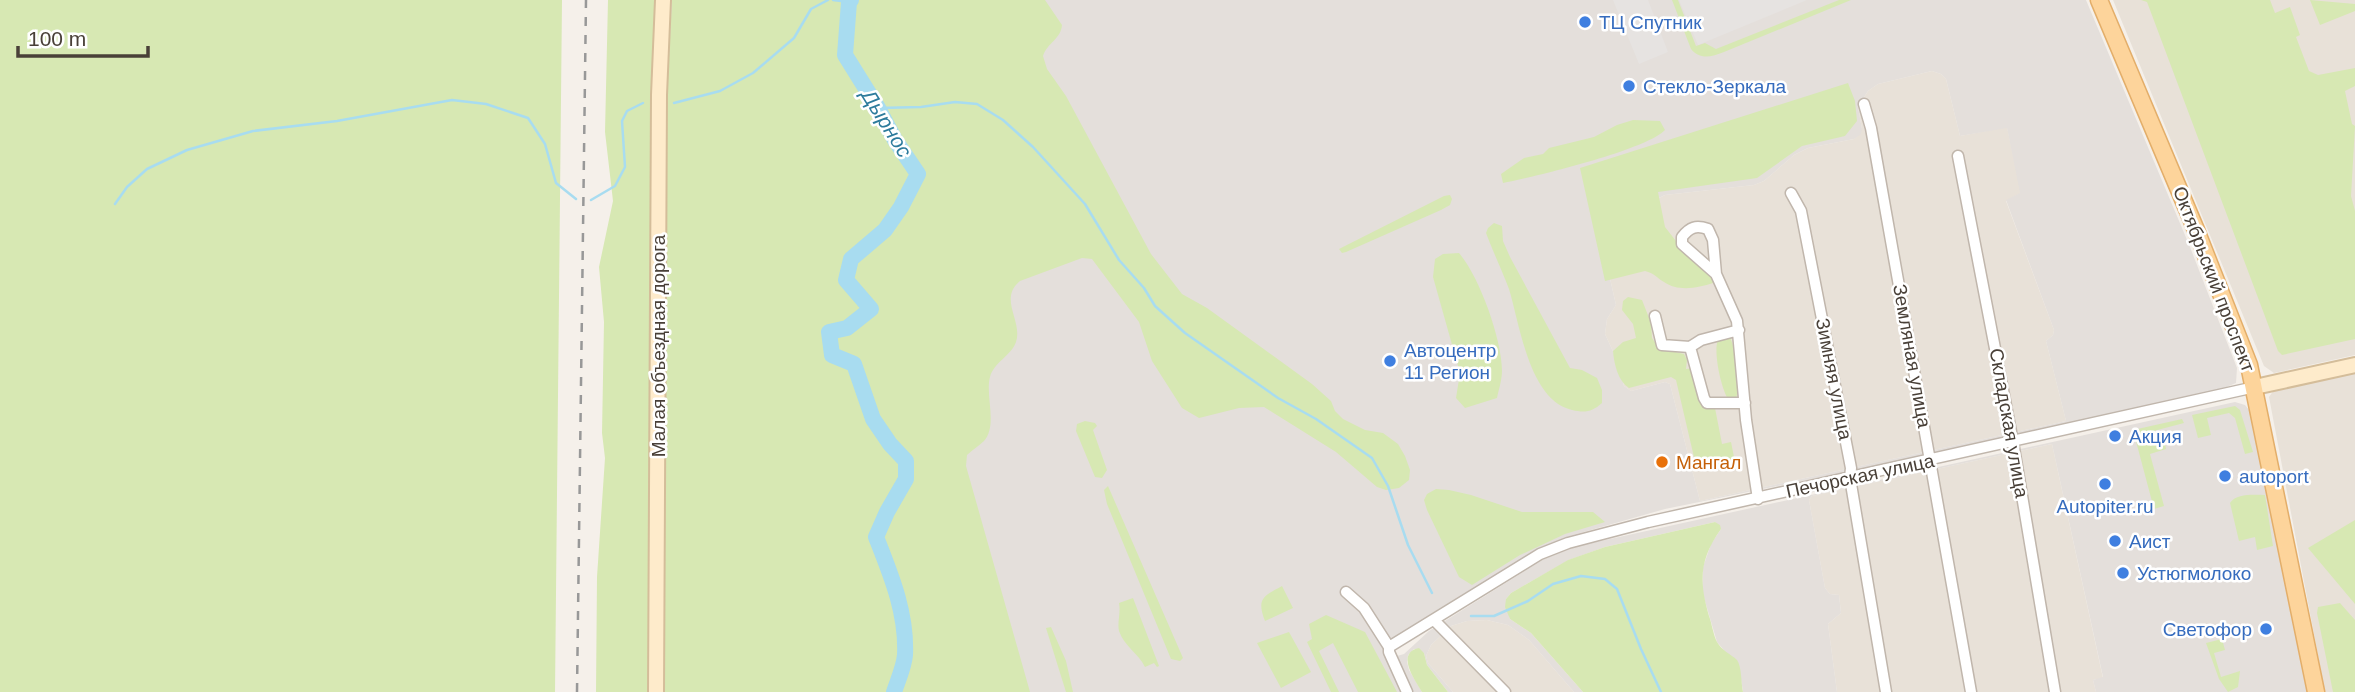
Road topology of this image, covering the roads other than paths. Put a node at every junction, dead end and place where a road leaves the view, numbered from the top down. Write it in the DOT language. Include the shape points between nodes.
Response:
graph roads {
  1 [pos="663,0"];
  2 [pos="2099,0"];
  3 [pos="1864,104"];
  4 [pos="1958,156"];
  5 [pos="1791,192"];
  6 [pos="1716,274"];
  7 [pos="1655,316"];
  8 [pos="1739,330"];
  9 [pos="1690,347"];
  10 [pos="2355,365"];
  11 [pos="2255,387"];
  12 [pos="1745,403"];
  13 [pos="2013,442"];
  14 [pos="1931,460"];
  15 [pos="1850,478"];
  16 [pos="1758,499"];
  17 [pos="1346,593"];
  18 [pos="1434,620"];
  19 [pos="1389,650"];
  20 [pos="656,692"];
  21 [pos="1407,692"];
  22 [pos="1505,692"];
  23 [pos="1886,692"];
  24 [pos="1971,692"];
  25 [pos="2055,692"];
  26 [pos="2316,692"];
  1 -- 20 [label="street, Малая объездная дорога"];
  2 -- 11 [label="main road, Октябрьский проспект" via="2196,230"];
  3 -- 14 [label="street, Земляная улица"];
  4 -- 13 [label="street, Складская улица"];
  5 -- 15 [label="street, Зимняя улица" via="1801,211 1814,270"];
  6 -- 6 [label="street" via="1682,244 1682,237 1693,227 1708,229"];
  6 -- 8 [label="street"];
  7 -- 9 [label="street" via="1662,345"];
  8 -- 9 [label="street"];
  8 -- 12 [label="street"];
  9 -- 12 [label="street" via="1707,403"];
  10 -- 11 [label="street, Печорская улица"];
  11 -- 13 [label="street, Печорская улица"];
  11 -- 26 [label="main road, Октябрьский проспект"];
  12 -- 16 [label="street"];
  13 -- 14 [label="street, Печорская улица"];
  13 -- 25 [label="street, Складская улица"];
  14 -- 15 [label="street, Печорская улица"];
  14 -- 24 [label="street, Земляная улица"];
  15 -- 16 [label="street, Печорская улица"];
  15 -- 23 [label="street, Зимняя улица"];
  16 -- 18 [label="street, Печорская улица" via="1551,549"];
  17 -- 19 [label="street" via="1364,608"];
  18 -- 19 [label="street, Печорская улица"];
  18 -- 22 [label="street"];
  19 -- 21 [label="street"];
}
